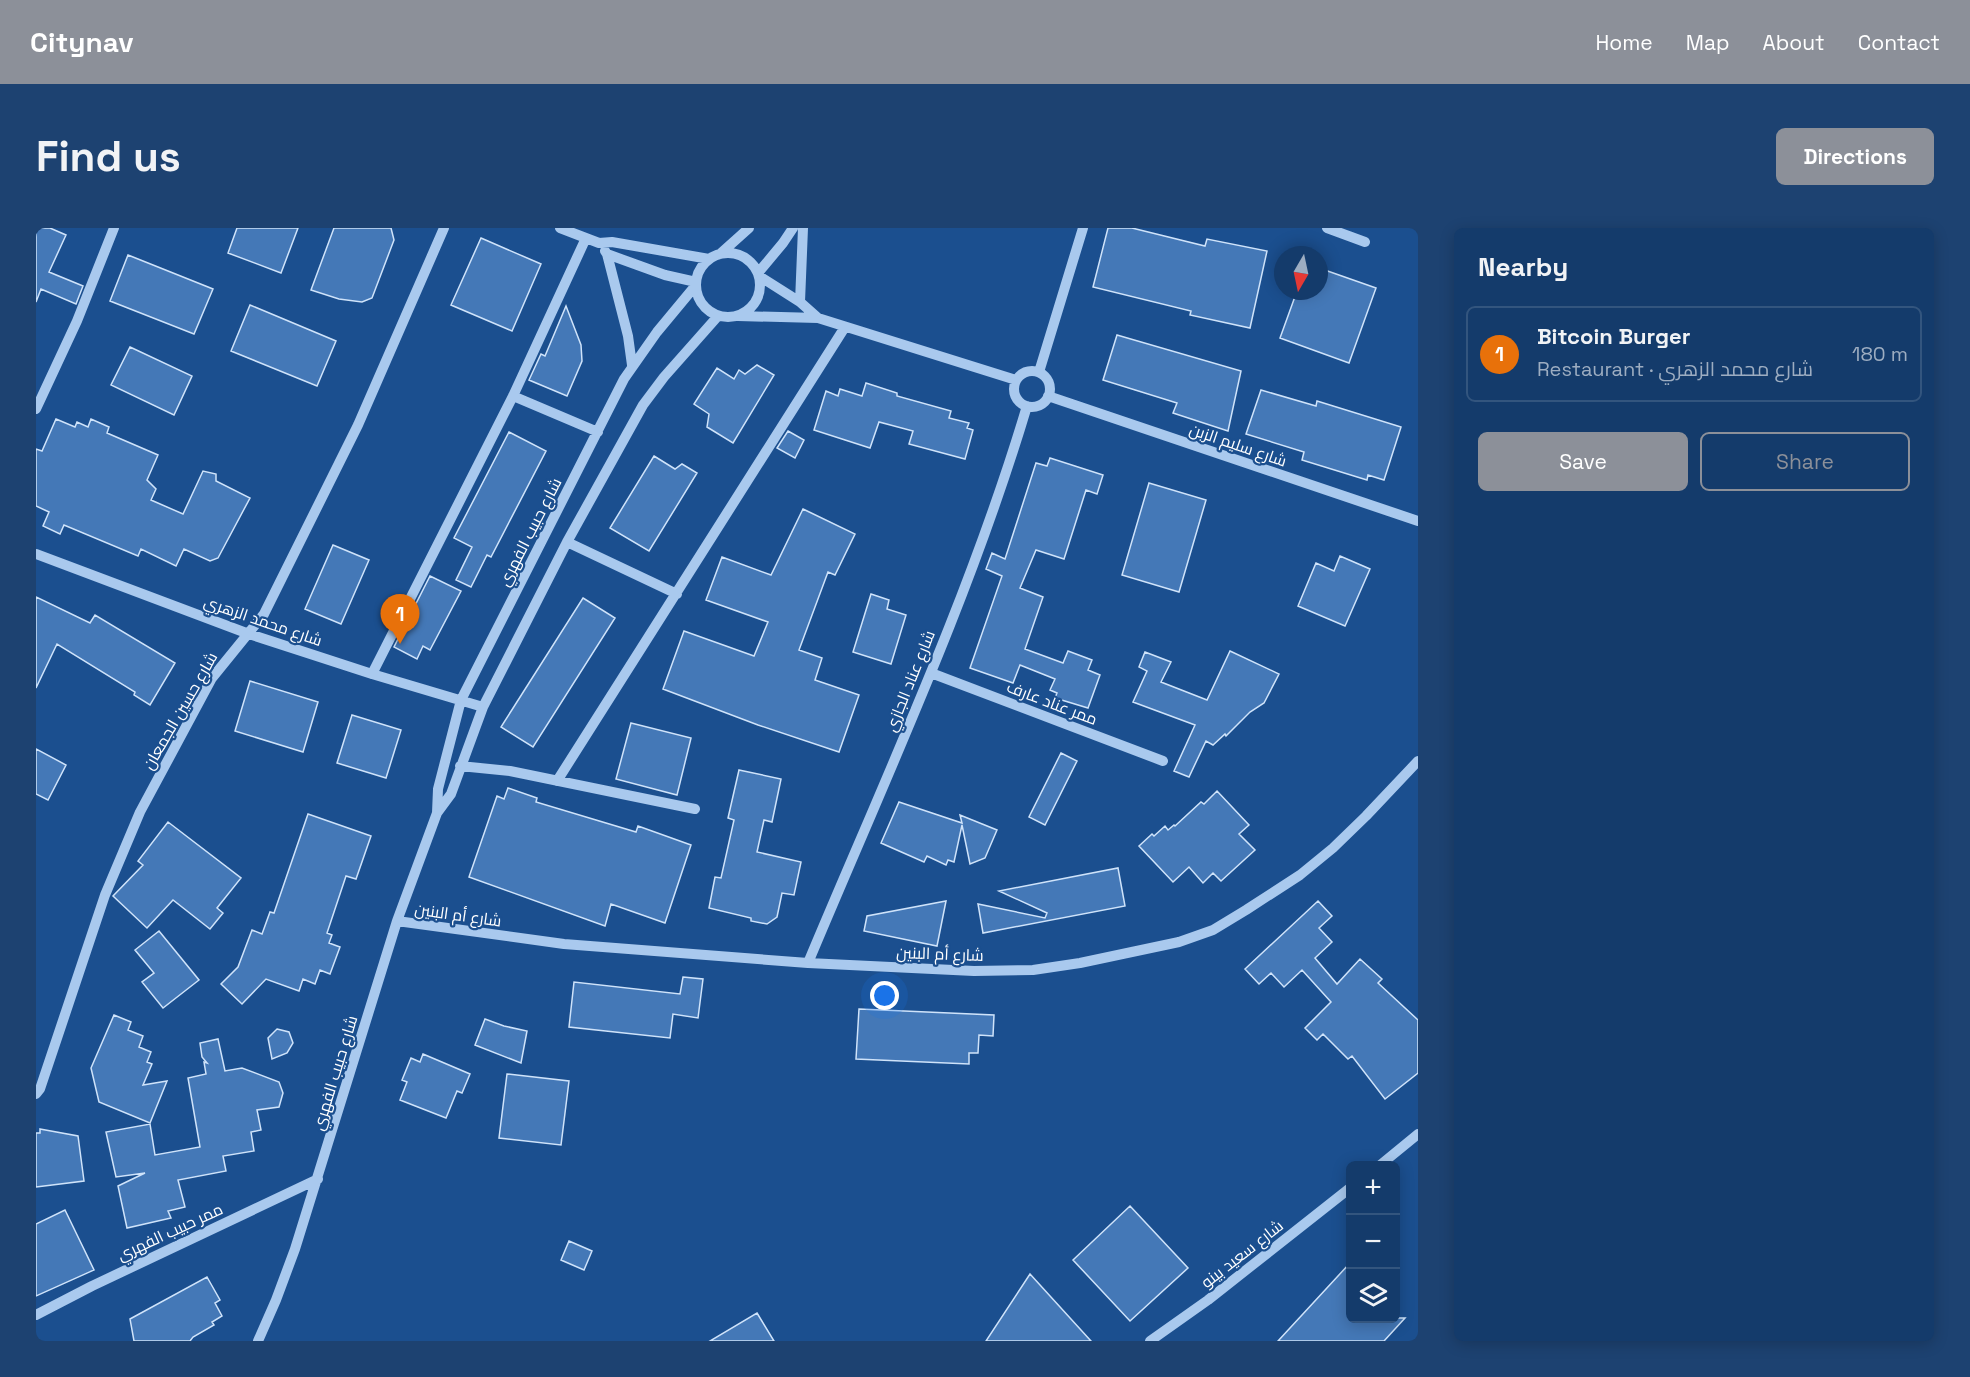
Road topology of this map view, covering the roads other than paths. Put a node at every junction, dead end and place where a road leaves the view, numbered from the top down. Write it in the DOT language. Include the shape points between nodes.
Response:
graph roads {
  1 [pos="114,228"];
  2 [pos="444,228"];
  3 [pos="560,228"];
  4 [pos="749,228"];
  5 [pos="793,228"];
  6 [pos="803,228"];
  7 [pos="1083,228"];
  8 [pos="1327,228"];
  9 [pos="586,238"];
  10 [pos="1365,242"];
  11 [pos="599,243"];
  12 [pos="607,254"];
  13 [pos="714,257"];
  14 [pos="758,274"];
  15 [pos="696,283"];
  16 [pos="800,302"];
  17 [pos="718,316"];
  18 [pos="738,316"];
  19 [pos="818,318"];
  20 [pos="845,327"];
  21 [pos="632,365"];
  22 [pos="1039,372"];
  23 [pos="1016,380"];
  24 [pos="513,396"];
  25 [pos="1048,396"];
  26 [pos="1028,406"];
  27 [pos="36,409"];
  28 [pos="598,432"];
  29 [pos="1418,522"];
  30 [pos="567,542"];
  31 [pos="36,554"];
  32 [pos="677,594"];
  33 [pos="249,634"];
  34 [pos="931,673"];
  35 [pos="372,674"];
  36 [pos="461,700"];
  37 [pos="483,707"];
  38 [pos="1163,761"];
  39 [pos="1418,761"];
  40 [pos="460,766"];
  41 [pos="557,781"];
  42 [pos="695,809"];
  43 [pos="437,813"];
  44 [pos="397,921"];
  45 [pos="808,963"];
  46 [pos="36,1094"];
  47 [pos="1418,1134"];
  48 [pos="1385,1161"];
  49 [pos="318,1179"];
  50 [pos="1346,1191"];
  51 [pos="36,1315"];
  52 [pos="258,1341"];
  53 [pos="1150,1341"];
  1 -- 27 [label="street"];
  2 -- 33 [label="street, شارع حسين الجمعان" via="358,425 264,614"];
  3 -- 9 [label="street"];
  4 -- 13 [label="street"];
  5 -- 14 [label="street"];
  6 -- 16 [label="street"];
  7 -- 22 [label="street"];
  8 -- 10 [label="street"];
  9 -- 11 [label="street"];
  9 -- 24 [label="street"];
  11 -- 12 [label="street"];
  11 -- 13 [label="street"];
  12 -- 15 [label="street"];
  12 -- 21 [label="street"];
  13 -- 14 [label="street" via="737,255 753,265"];
  13 -- 15 [label="street" via="698,273"];
  14 -- 16 [label="street"];
  14 -- 18 [label="street" via="759,296 754,305"];
  15 -- 17 [label="street" via="702,304"];
  15 -- 21 [label="street, شارع حبيب الفهري"];
  16 -- 19 [label="street"];
  17 -- 18 [label="street"];
  17 -- 30 [label="street, شارع حبيب الفهري" via="643,405"];
  18 -- 19 [label="street"];
  19 -- 20 [label="street"];
  20 -- 23 [label="street"];
  20 -- 32 [label="street"];
  21 -- 28 [label="street, شارع حبيب الفهري"];
  22 -- 23 [label="street" via="1030,371"];
  22 -- 25 [label="street" via="1050,387"];
  23 -- 26 [label="street" via="1015,396"];
  24 -- 28 [label="street"];
  24 -- 35 [label="street"];
  25 -- 26 [label="street" via="1043,403"];
  25 -- 29 [label="street, شارع سليم الزبن"];
  26 -- 34 [label="street, شارع عناد الجازي"];
  28 -- 36 [label="street, شارع حبيب الفهري"];
  30 -- 32 [label="street"];
  30 -- 37 [label="street, شارع حبيب الفهري"];
  31 -- 33 [label="street, شارع محمد الزهري"];
  32 -- 41 [label="street"];
  33 -- 35 [label="street, شارع محمد الزهري"];
  33 -- 46 [label="street, شارع حسين الجمعان" via="212,678 140,812 105,895"];
  34 -- 38 [label="street, ممر عناد عارف"];
  34 -- 45 [label="street, شارع عناد الجازي"];
  35 -- 36 [label="street, شارع محمد الزهري"];
  36 -- 37 [label="street, شارع محمد الزهري"];
  36 -- 43 [label="street, شارع حبيب الفهري" via="438,789"];
  37 -- 40 [label="street, شارع حبيب الفهري"];
  39 -- 45 [label="street, شارع أم البنين" via="1333,848 1300,875 1213,930 1179,942 1033,970 954,971"];
  40 -- 41 [label="street"];
  40 -- 43 [label="street, شارع حبيب الفهري" via="451,794"];
  41 -- 42 [label="street"];
  43 -- 44 [label="street, شارع حبيب الفهري"];
  44 -- 45 [label="street, شارع أم البنين" via="564,944"];
  44 -- 49 [label="street, شارع حبيب الفهري"];
  47 -- 48 [label="street"];
  49 -- 51 [label="street, ممر حبيب الفهري"];
  49 -- 52 [label="street, شارع حبيب الفهري"];
  50 -- 53 [label="street, شارع سعيد بينو"];
}
